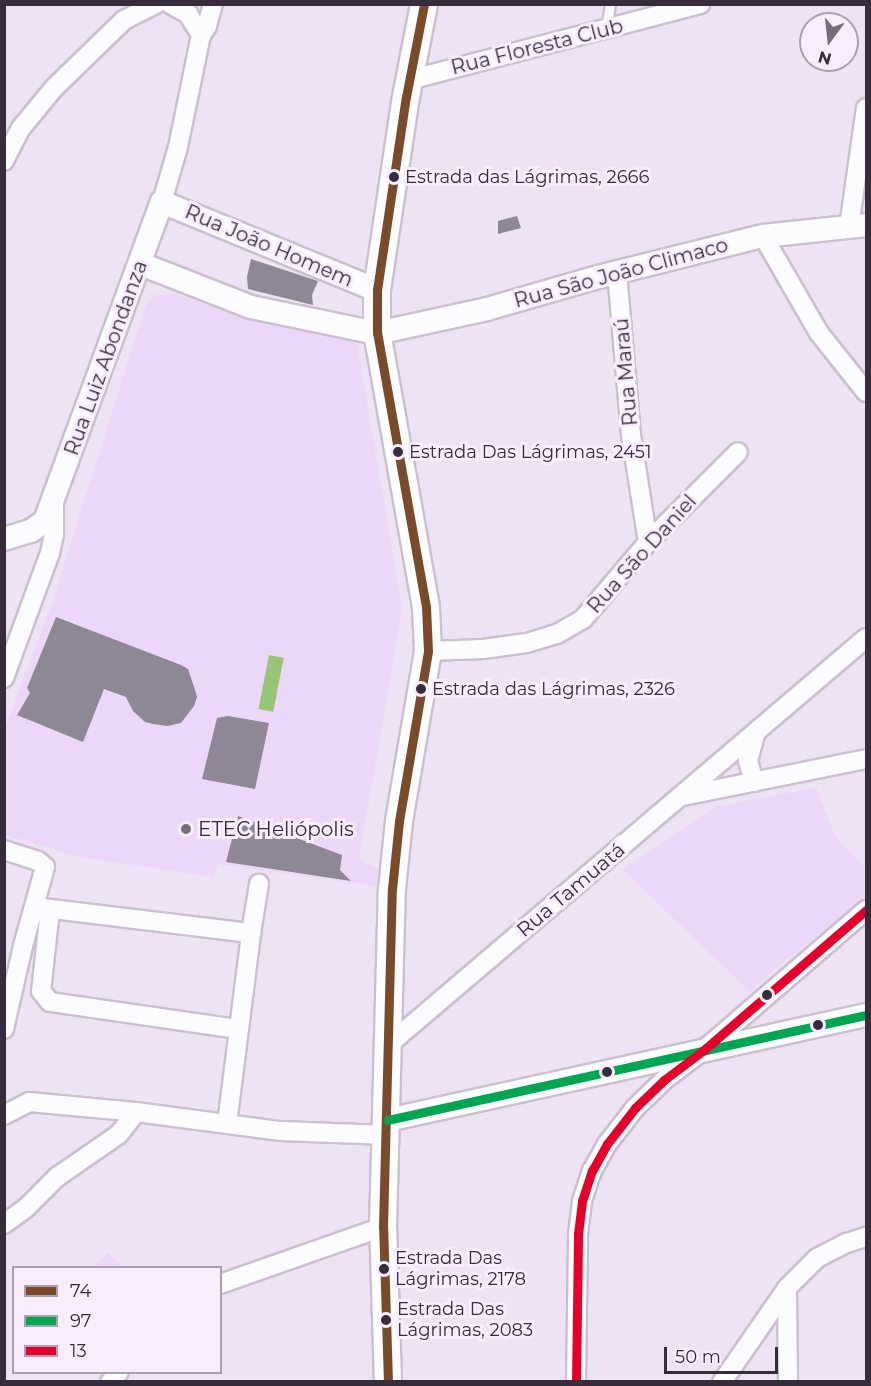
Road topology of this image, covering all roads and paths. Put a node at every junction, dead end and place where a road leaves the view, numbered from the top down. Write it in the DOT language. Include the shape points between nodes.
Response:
graph roads {
  1 [pos="156,4"];
  2 [pos="170,4"];
  3 [pos="213,4"];
  4 [pos="424,4"];
  5 [pos="610,4"];
  6 [pos="700,4"];
  7 [pos="606,31"];
  8 [pos="201,35"];
  9 [pos="409,80"];
  10 [pos="867,108"];
  11 [pos="4,161"];
  12 [pos="162,202"];
  13 [pos="858,226"];
  14 [pos="764,236"];
  15 [pos="141,264"];
  16 [pos="617,272"];
  17 [pos="377,290"];
  18 [pos="377,333"];
  19 [pos="867,392"];
  20 [pos="738,452"];
  21 [pos="54,500"];
  22 [pos="4,539"];
  23 [pos="648,542"];
  24 [pos="867,638"];
  25 [pos="428,651"];
  26 [pos="4,678"];
  27 [pos="755,733"];
  28 [pos="867,759"];
  29 [pos="754,782"];
  30 [pos="681,796"];
  31 [pos="4,850"];
  32 [pos="259,884"];
  33 [pos="42,909"];
  34 [pos="867,910"];
  35 [pos="250,933"];
  36 [pos="867,1015"];
  37 [pos="4,1029"];
  38 [pos="238,1029"];
  39 [pos="387,1046"];
  40 [pos="705,1049"];
  41 [pos="136,1112"];
  42 [pos="4,1115"];
  43 [pos="227,1124"];
  44 [pos="387,1127"];
  45 [pos="4,1224"];
  46 [pos="383,1227"];
  47 [pos="867,1237"];
  48 [pos="222,1283"];
  49 [pos="787,1288"];
  50 [pos="388,1382"];
  51 [pos="576,1382"];
  52 [pos="722,1382"];
  53 [pos="788,1382"];
  1 -- 11 [label="street" via="124,20 54,88 21,128"];
  2 -- 8 [label="street" via="188,14"];
  3 -- 8 [label="street, Rua Luiz Abondanza"];
  4 -- 9 [label="main road"];
  5 -- 7 [label="lane"];
  6 -- 7 [label="street, Rua Floresta Club"];
  7 -- 9 [label="street, Rua Floresta Club"];
  8 -- 12 [label="street, Rua Luiz Abondanza" via="178,147"];
  9 -- 17 [label="main road"];
  10 -- 13 [label="street"];
  12 -- 15 [label="street, Rua Luiz Abondanza"];
  12 -- 17 [label="street, Rua João Homem"];
  13 -- 14 [label="street, Rua São João Climaco"];
  14 -- 16 [label="street, Rua São João Climaco"];
  14 -- 19 [label="street" via="819,333"];
  15 -- 18 [label="street" via="251,307"];
  15 -- 21 [label="street, Rua Luiz Abondanza"];
  16 -- 18 [label="street, Rua São João Climaco" via="487,309"];
  16 -- 23 [label="street, Rua Maraú" via="631,435"];
  17 -- 18 [label="main road"];
  18 -- 25 [label="main road" via="426,607"];
  20 -- 23 [label="street, Rua São Daniel"];
  21 -- 22 [label="street" via="45,521 31,531"];
  21 -- 26 [label="street, Rua Luiz Abondanza" via="50,553"];
  23 -- 25 [label="street, Rua São Daniel" via="583,619 557,634 483,649"];
  24 -- 27 [label="street, Rua Tamuatá"];
  25 -- 39 [label="main road" via="399,821 392,889"];
  27 -- 29 [label="street" via="747,761"];
  27 -- 30 [label="street, Rua Tamuatá"];
  28 -- 29 [label="street"];
  29 -- 30 [label="street"];
  30 -- 39 [label="street, Rua Tamuatá"];
  31 -- 33 [label="street" via="45,866"];
  32 -- 35 [label="street"];
  33 -- 35 [label="street"];
  33 -- 37 [label="street" via="20,955"];
  33 -- 38 [label="street" via="41,991 50,1002"];
  34 -- 40 [label="street"];
  35 -- 38 [label="street"];
  36 -- 40 [label="street"];
  38 -- 43 [label="street"];
  39 -- 44 [label="main road"];
  40 -- 44 [label="street"];
  40 -- 51 [label="street" via="635,1108 592,1171 582,1201 578,1234"];
  41 -- 42 [label="street" via="29,1102"];
  41 -- 43 [label="street"];
  41 -- 45 [label="street" via="118,1134 57,1177"];
  43 -- 44 [label="street" via="336,1135"];
  44 -- 46 [label="main road"];
  46 -- 48 [label="street"];
  46 -- 50 [label="main road"];
  47 -- 49 [label="street" via="817,1258"];
  49 -- 52 [label="street"];
  49 -- 53 [label="street"];
}
